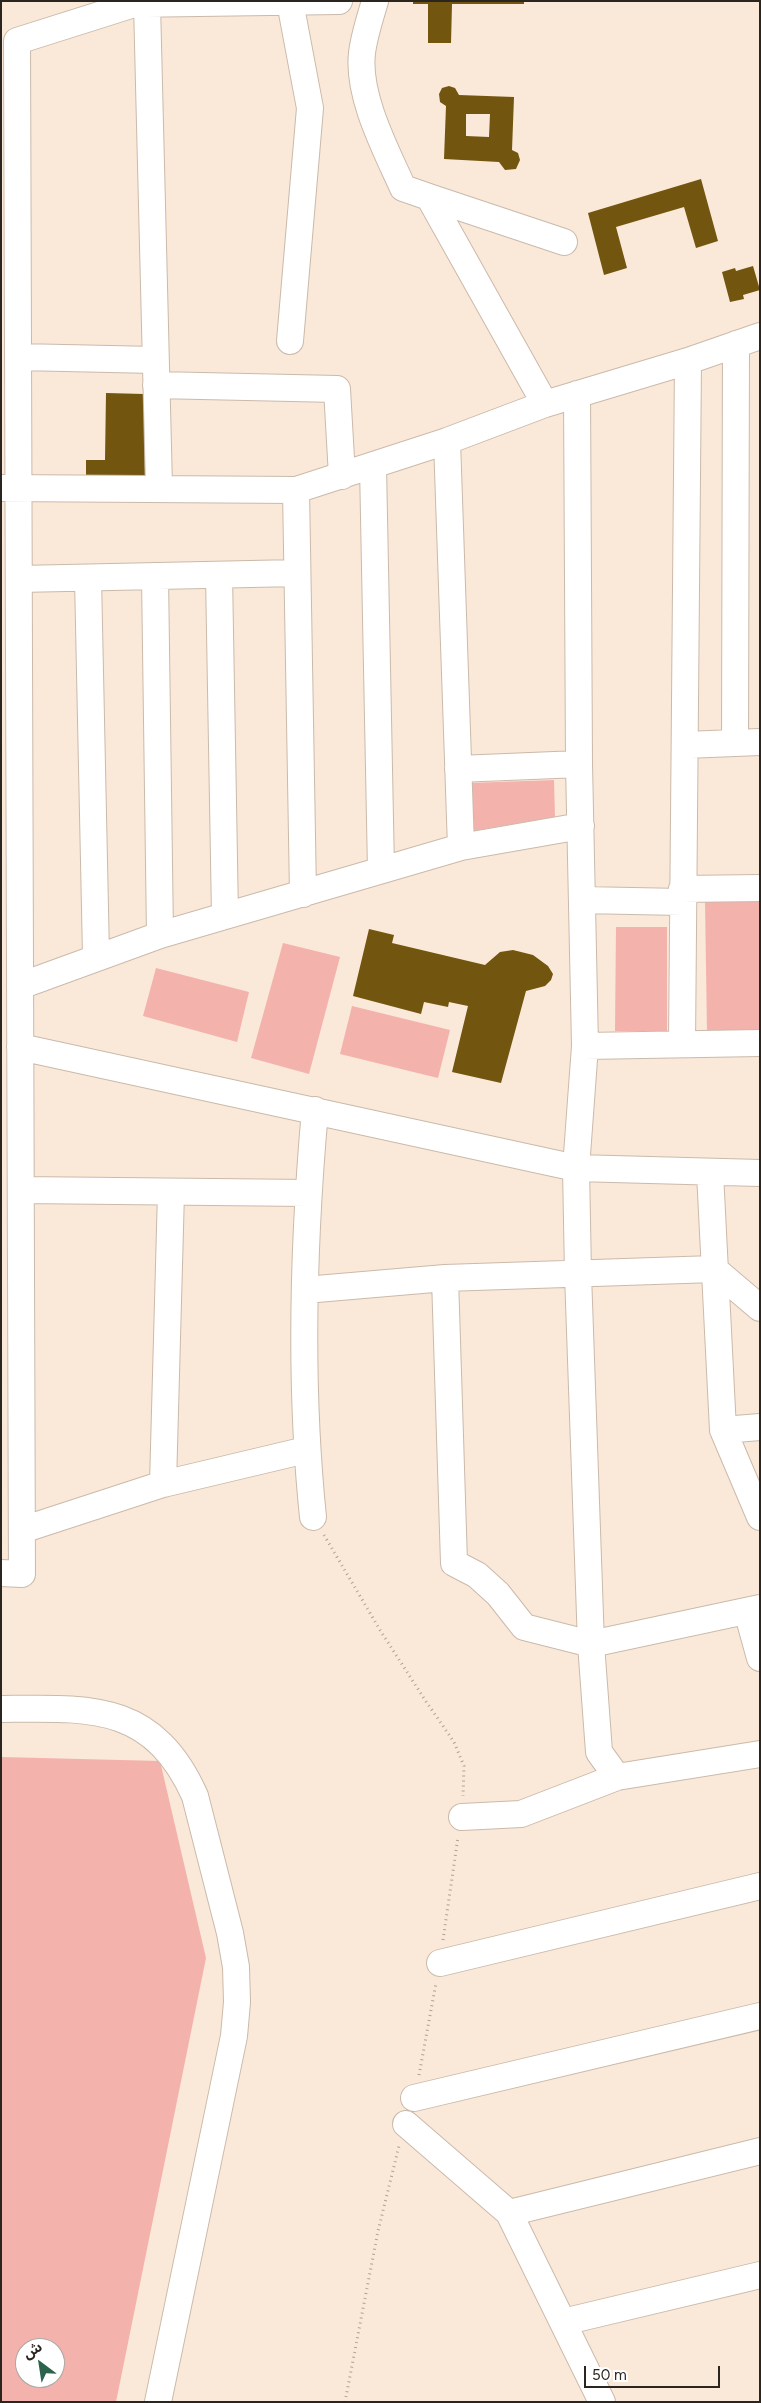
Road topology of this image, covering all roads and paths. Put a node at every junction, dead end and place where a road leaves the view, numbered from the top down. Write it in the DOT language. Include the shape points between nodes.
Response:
graph roads {
  1 [pos="340,1"];
  2 [pos="375,1"];
  3 [pos="290,2"];
  4 [pos="141,4"];
  5 [pos="96,7"];
  6 [pos="429,197"];
  7 [pos="9,221"];
  8 [pos="564,242"];
  9 [pos="752,339"];
  10 [pos="290,341"];
  11 [pos="19,357"];
  12 [pos="688,360"];
  13 [pos="156,372"];
  14 [pos="577,394"];
  15 [pos="545,404"];
  16 [pos="447,441"];
  17 [pos="374,466"];
  18 [pos="342,476"];
  19 [pos="159,487"];
  20 [pos="10,488"];
  21 [pos="296,490"];
  22 [pos="297,573"];
  23 [pos="219,575"];
  24 [pos="155,576"];
  25 [pos="88,578"];
  26 [pos="19,579"];
  27 [pos="11,634"];
  28 [pos="747,742"];
  29 [pos="685,745"];
  30 [pos="578,764"];
  31 [pos="458,769"];
  32 [pos="581,826"];
  33 [pos="461,847"];
  34 [pos="381,870"];
  35 [pos="760,888"];
  36 [pos="303,894"];
  37 [pos="682,896"];
  38 [pos="582,900"];
  39 [pos="225,916"];
  40 [pos="160,935"];
  41 [pos="96,956"];
  42 [pos="20,986"];
  43 [pos="11,1017"];
  44 [pos="760,1043"];
  45 [pos="682,1044"];
  46 [pos="585,1046"];
  47 [pos="20,1047"];
  48 [pos="315,1110"];
  49 [pos="576,1168"];
  50 [pos="710,1173"];
  51 [pos="760,1173"];
  52 [pos="22,1190"];
  53 [pos="171,1192"];
  54 [pos="308,1193"];
  55 [pos="714,1269"];
  56 [pos="578,1274"];
  57 [pos="444,1278"];
  58 [pos="304,1290"];
  59 [pos="760,1308"];
  60 [pos="11,1416"];
  61 [pos="760,1427"];
  62 [pos="723,1430"];
  63 [pos="306,1450"];
  64 [pos="163,1484"];
  65 [pos="313,1517"];
  66 [pos="760,1517"];
  67 [pos="22,1530"];
  68 [pos="12,1574"];
  69 [pos="754,1610"];
  70 [pos="591,1644"];
  71 [pos="760,1658"];
  72 [pos="1,1709"];
  73 [pos="760,1754"];
  74 [pos="617,1777"];
  75 [pos="462,1817"];
  76 [pos="760,1886"];
  77 [pos="440,1963"];
  78 [pos="760,2016"];
  79 [pos="414,2098"];
  80 [pos="406,2124"];
  81 [pos="760,2151"];
  82 [pos="509,2213"];
  83 [pos="760,2275"];
  84 [pos="563,2322"];
  85 [pos="158,2402"];
  86 [pos="345,2402"];
  87 [pos="602,2402"];
  1 -- 3 [label="street"];
  2 -- 6 [label="street" via="362,55 368,103 403,188"];
  3 -- 4 [label="street"];
  3 -- 10 [label="street" via="310,108"];
  4 -- 5 [label="street"];
  4 -- 13 [label="street"];
  5 -- 7 [label="street" via="17,41"];
  6 -- 8 [label="street"];
  6 -- 15 [label="street"];
  7 -- 11 [label="street"];
  9 -- 12 [label="street"];
  9 -- 28 [label="street"];
  11 -- 13 [label="street"];
  11 -- 20 [label="street"];
  12 -- 14 [label="street"];
  12 -- 29 [label="street"];
  13 -- 18 [label="street" via="337,388"];
  13 -- 19 [label="street"];
  14 -- 15 [label="street"];
  14 -- 30 [label="street"];
  15 -- 16 [label="street"];
  16 -- 17 [label="street"];
  16 -- 31 [label="street"];
  17 -- 18 [label="street"];
  17 -- 34 [label="street"];
  18 -- 21 [label="street"];
  19 -- 20 [label="street"];
  19 -- 21 [label="street"];
  20 -- 26 [label="street"];
  21 -- 22 [label="street"];
  22 -- 23 [label="street"];
  22 -- 36 [label="street"];
  23 -- 24 [label="street"];
  23 -- 39 [label="street"];
  24 -- 25 [label="street"];
  24 -- 40 [label="street"];
  25 -- 26 [label="street"];
  25 -- 41 [label="street"];
  26 -- 27 [label="street"];
  27 -- 42 [label="street"];
  28 -- 29 [label="street"];
  29 -- 37 [label="street"];
  30 -- 31 [label="street"];
  30 -- 32 [label="street"];
  31 -- 33 [label="street"];
  32 -- 33 [label="street"];
  32 -- 38 [label="street"];
  33 -- 34 [label="street"];
  34 -- 36 [label="street"];
  35 -- 37 [label="street"];
  36 -- 39 [label="street"];
  37 -- 38 [label="street"];
  37 -- 45 [label="street"];
  38 -- 46 [label="street"];
  39 -- 40 [label="street"];
  40 -- 41 [label="street"];
  41 -- 42 [label="street"];
  42 -- 43 [label="street"];
  43 -- 47 [label="street"];
  44 -- 45 [label="street"];
  45 -- 46 [label="street"];
  46 -- 49 [label="street"];
  47 -- 48 [label="street"];
  47 -- 52 [label="street"];
  48 -- 49 [label="street"];
  48 -- 54 [label="street"];
  49 -- 50 [label="street"];
  49 -- 56 [label="street"];
  50 -- 51 [label="street"];
  50 -- 55 [label="street"];
  52 -- 53 [label="street"];
  52 -- 60 [label="street"];
  53 -- 54 [label="street"];
  53 -- 64 [label="street"];
  54 -- 58 [label="street"];
  55 -- 56 [label="street"];
  55 -- 59 [label="street"];
  55 -- 62 [label="street"];
  56 -- 57 [label="street"];
  56 -- 70 [label="street"];
  57 -- 58 [label="street"];
  57 -- 70 [label="street" via="454,1563 477,1575 498,1594 524,1627"];
  58 -- 63 [label="street"];
  60 -- 67 [label="street"];
  61 -- 62 [label="street"];
  62 -- 66 [label="street"];
  63 -- 64 [label="street"];
  63 -- 65 [label="street"];
  64 -- 67 [label="street"];
  65 -- 75 [label="path" via="380,1630 454,1742 464,1766"];
  67 -- 68 [label="street"];
  69 -- 70 [label="street"];
  69 -- 71 [label="street"];
  70 -- 74 [label="street" via="599,1752"];
  72 -- 85 [label="street" via="90,1710 122,1719 158,1741 182,1769 195,1796 230,1933 236,1967 234,2036"];
  73 -- 74 [label="street"];
  74 -- 75 [label="street" via="521,1814"];
  75 -- 77 [label="path"];
  76 -- 77 [label="street"];
  77 -- 79 [label="path"];
  78 -- 79 [label="street"];
  80 -- 82 [label="street"];
  80 -- 86 [label="path" via="378,2230"];
  81 -- 82 [label="street"];
  82 -- 84 [label="street"];
  83 -- 84 [label="street"];
  84 -- 87 [label="street"];
}
